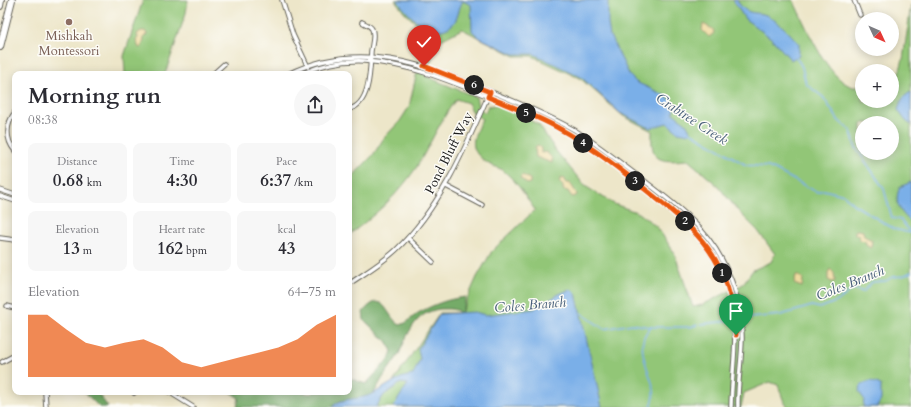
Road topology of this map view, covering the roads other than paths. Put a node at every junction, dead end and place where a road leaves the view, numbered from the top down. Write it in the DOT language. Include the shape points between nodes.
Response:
graph roads {
  1 [pos="1,0"];
  2 [pos="12,0"];
  3 [pos="282,0"];
  4 [pos="854,0"];
  5 [pos="0,6"];
  6 [pos="859,12"];
  7 [pos="362,22"];
  8 [pos="1,44"];
  9 [pos="371,57"];
  10 [pos="371,62"];
  11 [pos="224,64"];
  12 [pos="307,65"];
  13 [pos="309,70"];
  14 [pos="216,71"];
  15 [pos="294,71"];
  16 [pos="490,92"];
  17 [pos="488,97"];
  18 [pos="352,107"];
  19 [pos="12,116"];
  20 [pos="12,147"];
  21 [pos="446,186"];
  22 [pos="0,190"];
  23 [pos="12,194"];
  24 [pos="0,196"];
  25 [pos="12,200"];
  26 [pos="482,205"];
  27 [pos="0,238"];
  28 [pos="408,238"];
  29 [pos="12,240"];
  30 [pos="433,262"];
  31 [pos="352,282"];
  32 [pos="7,306"];
  33 [pos="12,307"];
  34 [pos="12,357"];
  35 [pos="2,362"];
  36 [pos="45,395"];
  37 [pos="174,395"];
  38 [pos="46,407"];
  39 [pos="193,407"];
  40 [pos="731,407"];
  41 [pos="738,407"];
  1 -- 5 [label="main road"];
  2 -- 8 [label="main road"];
  3 -- 12 [label="street" via="293,35"];
  4 -- 6 [label="street"];
  7 -- 9 [label="street" via="372,30"];
  9 -- 10 [label="street"];
  9 -- 12 [label="street" via="339,58"];
  9 -- 16 [label="street" via="424,66"];
  10 -- 13 [label="street" via="345,62"];
  10 -- 17 [label="street" via="422,72"];
  10 -- 18 [label="street" via="366,90 358,104"];
  11 -- 14 [label="street"];
  12 -- 13 [label="street"];
  12 -- 15 [label="street"];
  16 -- 17 [label="street, Pond Bluff Way"];
  16 -- 41 [label="street" via="555,120 597,145 677,206 709,240 732,282 740,317 742,338"];
  17 -- 21 [label="street, Pond Bluff Way"];
  17 -- 40 [label="street" via="544,121 591,148 678,215 704,242 724,278 734,314 736,342"];
  19 -- 20 [label="street" via="8,134"];
  21 -- 26 [label="street"];
  21 -- 28 [label="street, Pond Bluff Way"];
  22 -- 23 [label="street"];
  24 -- 25 [label="street"];
  27 -- 29 [label="street"];
  28 -- 30 [label="street"];
  28 -- 31 [label="street, Pond Bluff Way" via="387,258"];
  32 -- 33 [label="street"];
  34 -- 35 [label="street"];
  36 -- 38 [label="street"];
  37 -- 39 [label="street"];
}
